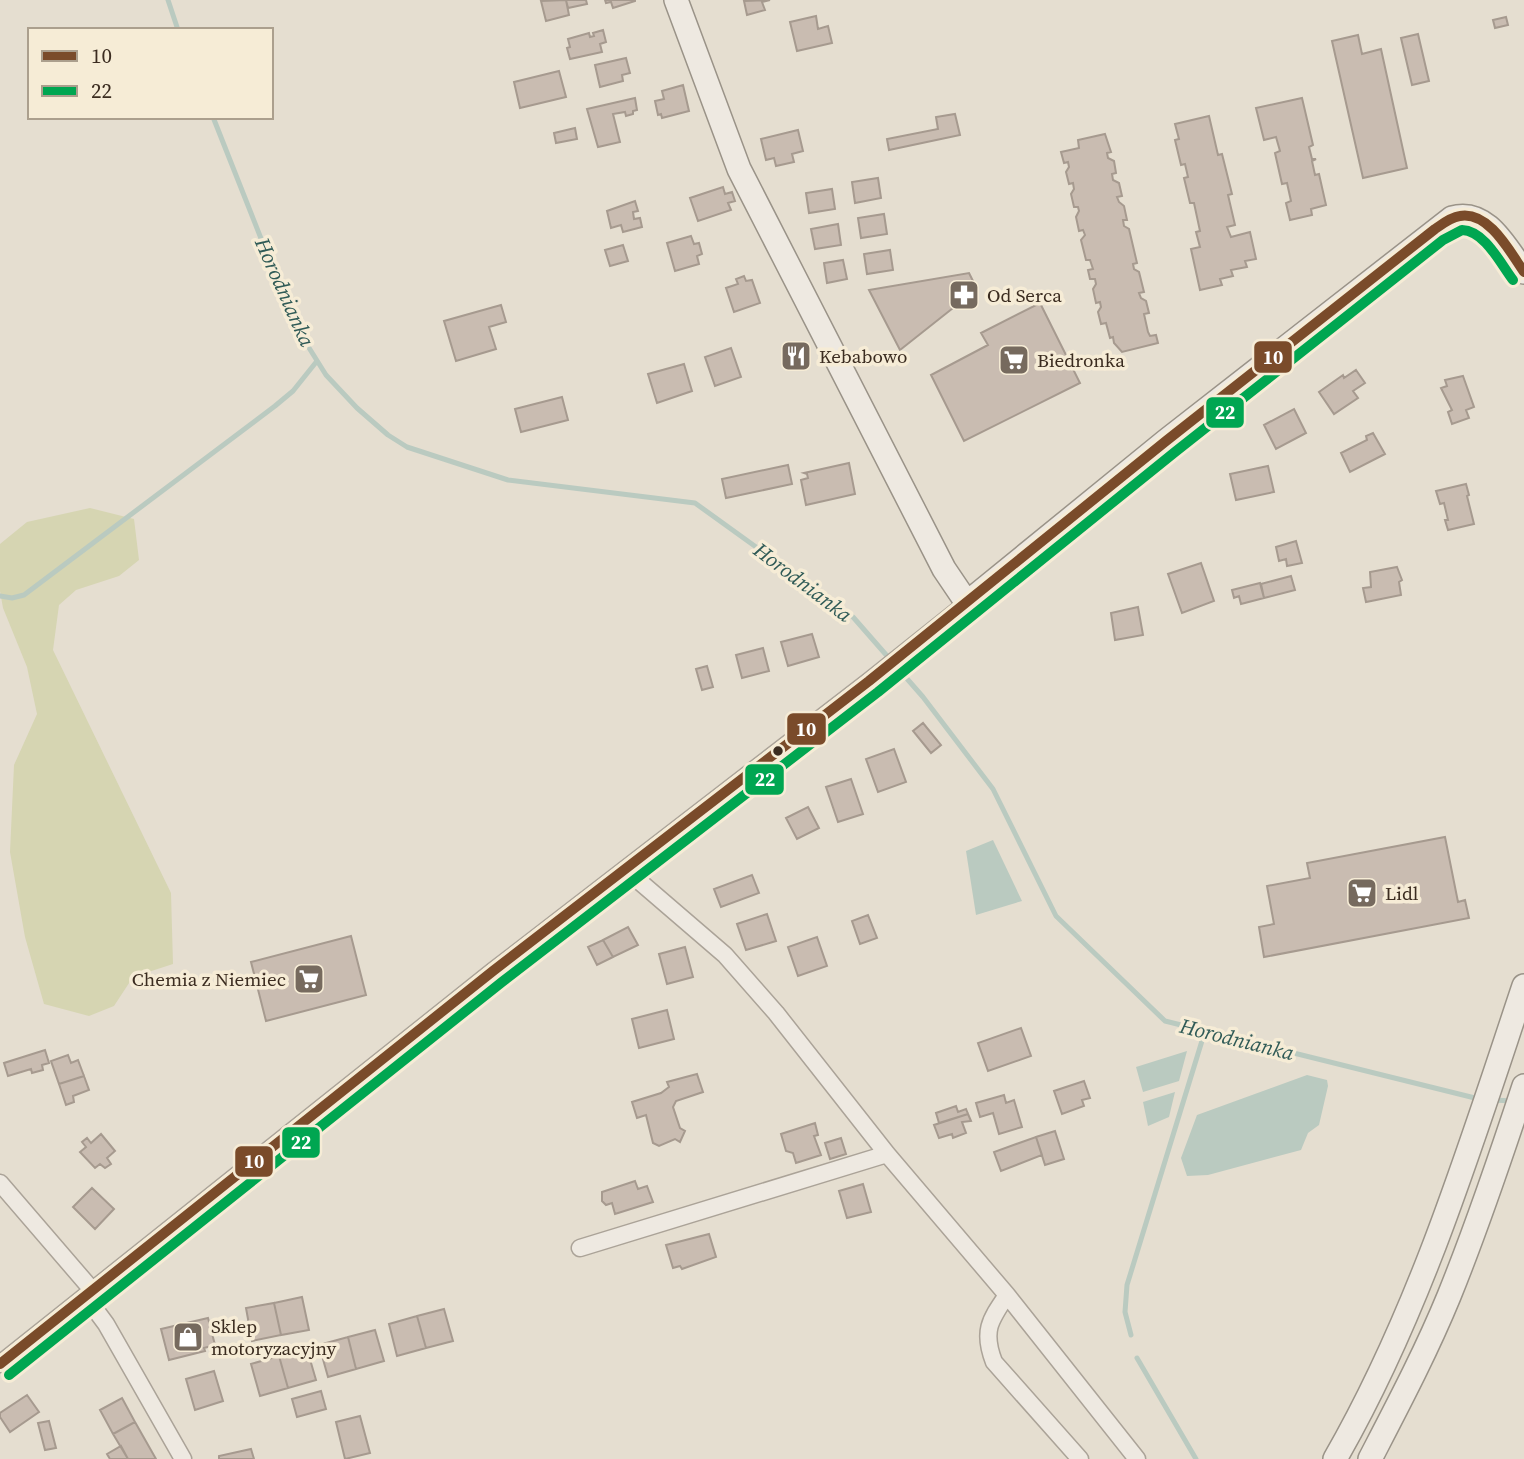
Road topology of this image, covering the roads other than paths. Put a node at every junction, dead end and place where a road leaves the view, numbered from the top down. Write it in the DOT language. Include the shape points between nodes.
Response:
graph roads {
  1 [pos="676,0"];
  2 [pos="1524,272"];
  3 [pos="967,603"];
  4 [pos="625,869"];
  5 [pos="1524,986"];
  6 [pos="1524,1086"];
  7 [pos="887,1154"];
  8 [pos="0,1183"];
  9 [pos="580,1248"];
  10 [pos="89,1294"];
  11 [pos="1007,1295"];
  12 [pos="0,1364"];
  13 [pos="183,1459"];
  14 [pos="1080,1459"];
  15 [pos="1137,1459"];
  16 [pos="1335,1459"];
  17 [pos="1370,1459"];
  1 -- 3 [label="street" via="739,169 948,576"];
  2 -- 3 [label="street" via="1482,221 1471,216 1452,218"];
  3 -- 4 [label="street"];
  4 -- 7 [label="street" via="725,955"];
  4 -- 10 [label="street"];
  5 -- 16 [label="street" via="1416,1295"];
  6 -- 17 [label="street" via="1448,1298"];
  7 -- 9 [label="street"];
  7 -- 11 [label="street"];
  8 -- 10 [label="street"];
  10 -- 12 [label="street"];
  10 -- 13 [label="street"];
  11 -- 14 [label="street" via="987,1332 994,1362"];
  11 -- 15 [label="street"];
}
